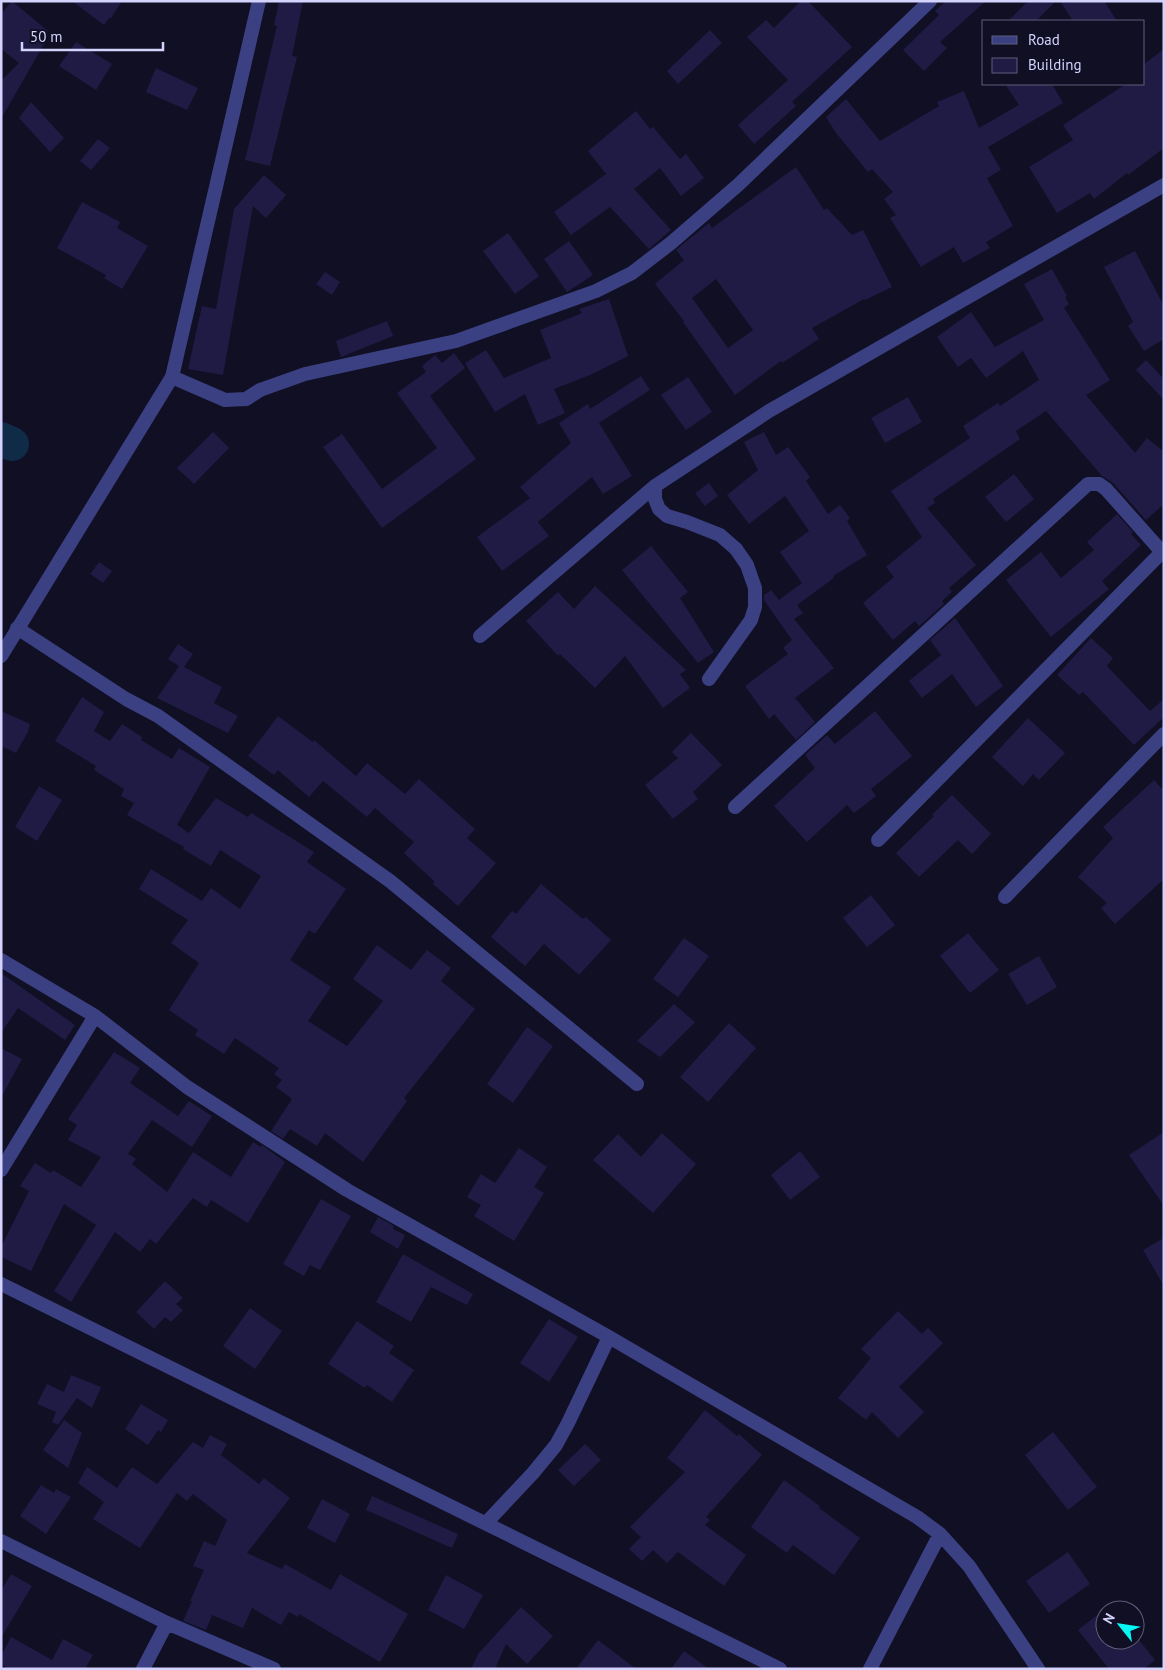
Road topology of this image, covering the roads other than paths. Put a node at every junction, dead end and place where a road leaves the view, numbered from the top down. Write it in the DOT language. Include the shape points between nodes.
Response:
graph roads {
  1 [pos="259,1"];
  2 [pos="930,1"];
  3 [pos="1164,186"];
  4 [pos="172,377"];
  5 [pos="655,486"];
  6 [pos="1163,551"];
  7 [pos="18,628"];
  8 [pos="480,636"];
  9 [pos="1,656"];
  10 [pos="709,679"];
  11 [pos="1164,734"];
  12 [pos="735,807"];
  13 [pos="878,840"];
  14 [pos="1005,897"];
  15 [pos="1,960"];
  16 [pos="95,1016"];
  17 [pos="637,1084"];
  18 [pos="1,1170"];
  19 [pos="1,1284"];
  20 [pos="609,1337"];
  21 [pos="486,1523"];
  22 [pos="940,1534"];
  23 [pos="1,1541"];
  24 [pos="167,1623"];
  25 [pos="143,1669"];
  26 [pos="274,1669"];
  27 [pos="780,1669"];
  28 [pos="870,1669"];
  29 [pos="1038,1669"];
  1 -- 4 [label="street"];
  2 -- 4 [label="street" via="738,186 632,273 596,291 456,341 305,374 260,390 246,399 224,400"];
  3 -- 5 [label="street" via="769,411"];
  4 -- 7 [label="street"];
  5 -- 8 [label="street"];
  5 -- 10 [label="street" via="654,499 667,516 720,536 736,549 747,566 754,588 751,620"];
  6 -- 12 [label="street" via="1106,489 1099,484 1088,484"];
  6 -- 13 [label="street"];
  7 -- 9 [label="street"];
  7 -- 17 [label="street" via="126,699 158,716 390,880"];
  11 -- 14 [label="street"];
  15 -- 16 [label="street"];
  16 -- 18 [label="street"];
  16 -- 20 [label="street" via="187,1087 347,1190"];
  19 -- 21 [label="street"];
  20 -- 21 [label="street" via="556,1445"];
  20 -- 22 [label="street" via="917,1517"];
  21 -- 27 [label="street"];
  22 -- 28 [label="street"];
  22 -- 29 [label="street" via="969,1566"];
  23 -- 24 [label="street"];
  24 -- 25 [label="street"];
  24 -- 26 [label="street"];
}
